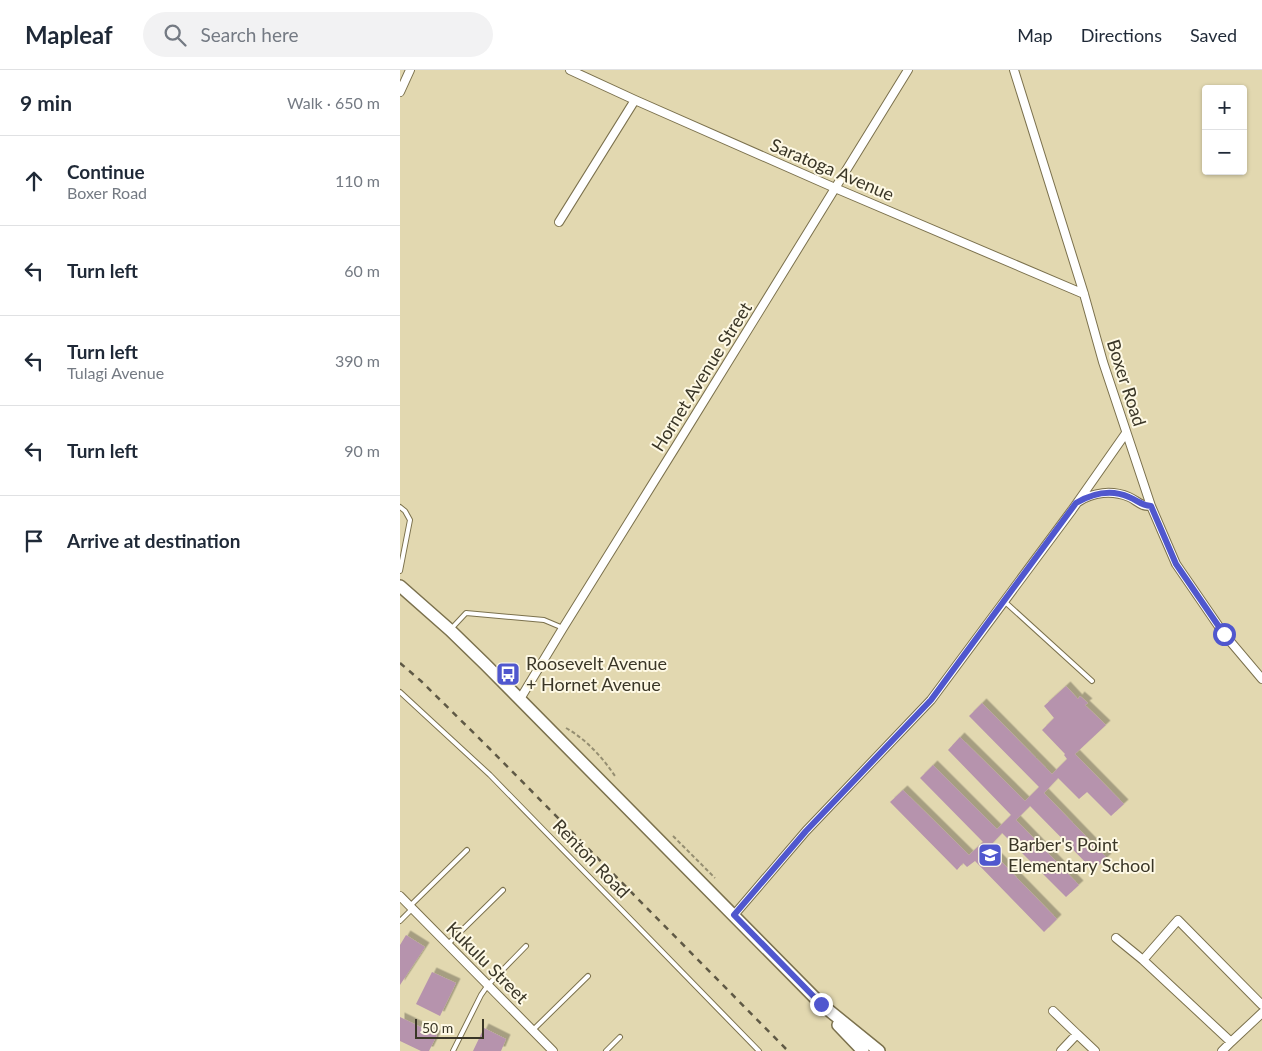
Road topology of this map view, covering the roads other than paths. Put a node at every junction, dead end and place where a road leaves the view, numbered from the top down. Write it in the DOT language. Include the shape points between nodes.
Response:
graph roads {
  1 [pos="410,70"];
  2 [pos="570,70"];
  3 [pos="908,70"];
  4 [pos="1014,70"];
  5 [pos="402,80"];
  6 [pos="400,92"];
  7 [pos="635,100"];
  8 [pos="835,188"];
  9 [pos="559,222"];
  10 [pos="1084,294"];
  11 [pos="1126,433"];
  12 [pos="1076,503"];
  13 [pos="1151,506"];
  14 [pos="400,507"];
  15 [pos="402,548"];
  16 [pos="400,570"];
  17 [pos="400,586"];
  18 [pos="1004,601"];
  19 [pos="562,628"];
  20 [pos="450,630"];
  21 [pos="1262,679"];
  22 [pos="1092,681"];
  23 [pos="400,692"];
  24 [pos="520,699"];
  25 [pos="467,850"];
  26 [pos="503,890"];
  27 [pos="400,896"];
  28 [pos="411,908"];
  29 [pos="734,915"];
  30 [pos="400,921"];
  31 [pos="1116,938"];
  32 [pos="448,944"];
  33 [pos="526,946"];
  34 [pos="1143,960"];
  35 [pos="588,976"];
  36 [pos="488,985"];
  37 [pos="821,1004"];
  38 [pos="1262,1006"];
  39 [pos="1053,1012"];
  40 [pos="1262,1013"];
  41 [pos="533,1030"];
  42 [pos="1077,1034"];
  43 [pos="620,1037"];
  44 [pos="1231,1042"];
  45 [pos="453,1051"];
  46 [pos="553,1051"];
  47 [pos="606,1051"];
  48 [pos="759,1051"];
  49 [pos="863,1051"];
  50 [pos="879,1051"];
  51 [pos="1061,1051"];
  52 [pos="1096,1051"];
  53 [pos="1222,1051"];
  1 -- 5 [label="street"];
  2 -- 7 [label="street, Saratoga Avenue"];
  3 -- 8 [label="street, Hornet Avenue Street"];
  4 -- 10 [label="street, Boxer Road"];
  5 -- 6 [label="street"];
  7 -- 8 [label="street, Saratoga Avenue"];
  7 -- 9 [label="street"];
  8 -- 10 [label="street, Saratoga Avenue"];
  8 -- 19 [label="street, Hornet Avenue Street"];
  10 -- 11 [label="street, Boxer Road"];
  11 -- 12 [label="street"];
  11 -- 13 [label="street, Boxer Road"];
  12 -- 13 [label="street" via="1098,494 1114,493"];
  12 -- 18 [label="street"];
  13 -- 21 [label="street, Boxer Road" via="1176,564 1224,634"];
  14 -- 15 [label="lane" via="410,520"];
  15 -- 16 [label="lane"];
  17 -- 20 [label="main road"];
  18 -- 22 [label="lane"];
  18 -- 29 [label="street" via="931,700 806,831"];
  19 -- 20 [label="lane" via="544,620 466,613"];
  19 -- 24 [label="street, Hornet Avenue Street"];
  20 -- 24 [label="main road"];
  23 -- 48 [label="lane, Renton Road" via="490,775"];
  24 -- 29 [label="main road"];
  25 -- 28 [label="lane"];
  26 -- 32 [label="lane"];
  27 -- 28 [label="street, Kukulu Street"];
  28 -- 30 [label="lane"];
  28 -- 32 [label="street, Kukulu Street"];
  29 -- 37 [label="main road"];
  31 -- 34 [label="street"];
  32 -- 36 [label="street, Kukulu Street"];
  33 -- 36 [label="lane"];
  34 -- 38 [label="street" via="1178,920"];
  34 -- 44 [label="street"];
  35 -- 41 [label="lane"];
  36 -- 41 [label="street, Kukulu Street"];
  36 -- 45 [label="lane"];
  37 -- 49 [label="main road"];
  37 -- 50 [label="main road"];
  39 -- 42 [label="street"];
  40 -- 44 [label="street"];
  41 -- 46 [label="street, Kukulu Street"];
  42 -- 51 [label="street"];
  42 -- 52 [label="street"];
  43 -- 47 [label="lane"];
  44 -- 53 [label="street"];
}
